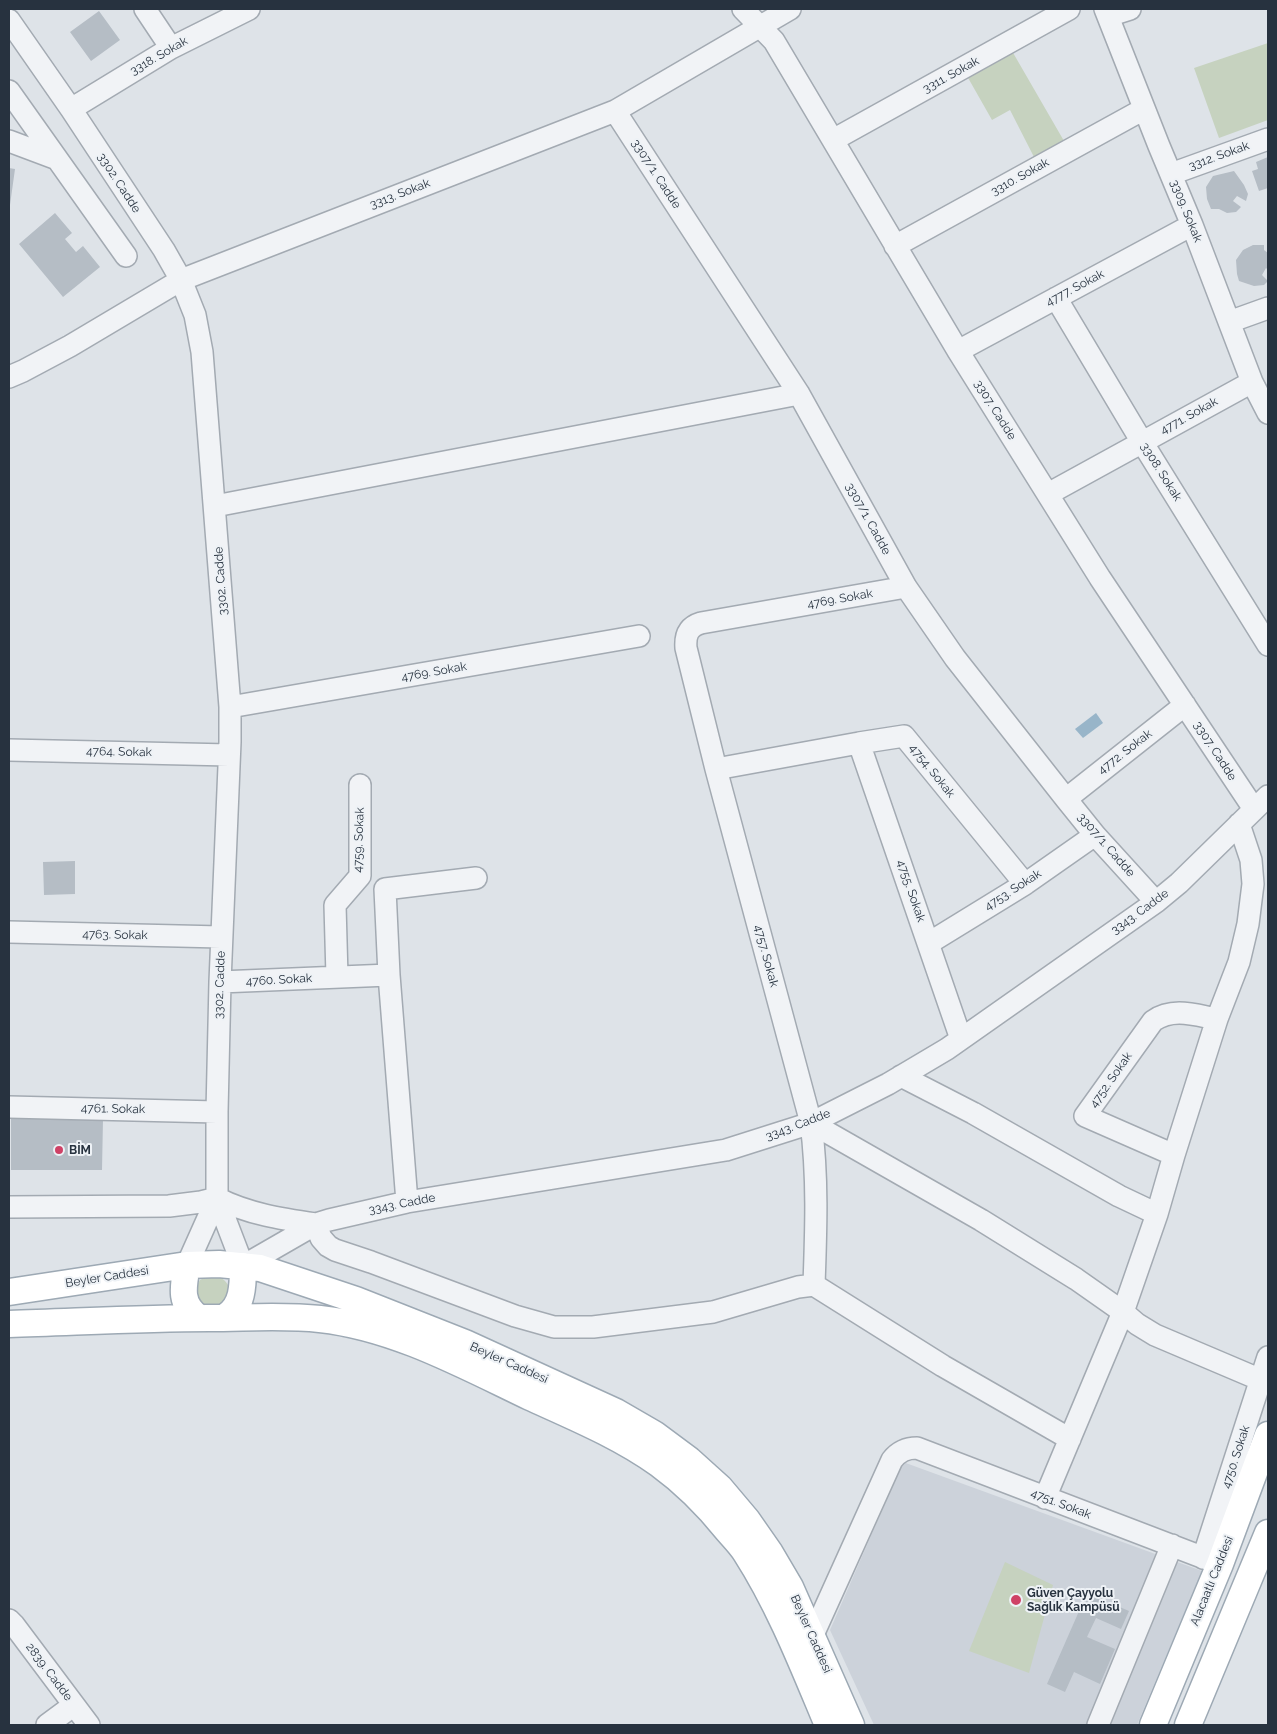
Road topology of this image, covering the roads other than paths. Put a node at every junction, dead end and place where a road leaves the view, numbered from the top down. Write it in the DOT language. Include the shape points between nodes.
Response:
graph roads {
  1 [pos="145,9"];
  2 [pos="249,9"];
  3 [pos="743,9"];
  4 [pos="790,9"];
  5 [pos="1069,9"];
  6 [pos="1130,9"];
  7 [pos="1106,12"];
  8 [pos="9,20"];
  9 [pos="759,26"];
  10 [pos="171,48"];
  11 [pos="9,94"];
  12 [pos="71,109"];
  13 [pos="1144,109"];
  14 [pos="615,111"];
  15 [pos="1268,138"];
  16 [pos="833,140"];
  17 [pos="9,141"];
  18 [pos="57,160"];
  19 [pos="1171,174"];
  20 [pos="1192,225"];
  21 [pos="895,246"];
  22 [pos="126,256"];
  23 [pos="181,280"];
  24 [pos="1056,298"];
  25 [pos="1268,308"];
  26 [pos="1229,322"];
  27 [pos="958,351"];
  28 [pos="9,377"];
  29 [pos="1252,382"];
  30 [pos="799,394"];
  31 [pos="1268,413"];
  32 [pos="1142,442"];
  33 [pos="1048,494"];
  34 [pos="215,506"];
  35 [pos="906,587"];
  36 [pos="688,631"];
  37 [pos="639,636"];
  38 [pos="1268,645"];
  39 [pos="1185,705"];
  40 [pos="230,707"];
  41 [pos="859,742"];
  42 [pos="9,750"];
  43 [pos="229,755"];
  44 [pos="716,769"];
  45 [pos="360,785"];
  46 [pos="1066,799"];
  47 [pos="1261,803"];
  48 [pos="1239,824"];
  49 [pos="1095,835"];
  50 [pos="476,878"];
  51 [pos="1024,884"];
  52 [pos="1156,902"];
  53 [pos="9,932"];
  54 [pos="221,938"];
  55 [pos="929,943"];
  56 [pos="389,975"];
  57 [pos="337,977"];
  58 [pos="220,982"];
  59 [pos="1217,1019"];
  60 [pos="961,1039"];
  61 [pos="901,1076"];
  62 [pos="9,1107"];
  63 [pos="217,1112"];
  64 [pos="811,1123"];
  65 [pos="1174,1155"];
  66 [pos="217,1198"];
  67 [pos="407,1202"];
  68 [pos="9,1206"];
  69 [pos="1156,1214"];
  70 [pos="316,1224"];
  71 [pos="187,1265"];
  72 [pos="242,1266"];
  73 [pos="814,1285"];
  74 [pos="9,1292"];
  75 [pos="1124,1312"];
  76 [pos="225,1317"];
  77 [pos="199,1318"];
  78 [pos="9,1324"];
  79 [pos="1268,1357"];
  80 [pos="1261,1380"];
  81 [pos="1268,1435"];
  82 [pos="1070,1439"];
  83 [pos="1045,1498"];
  84 [pos="1268,1533"];
  85 [pos="1172,1546"];
  86 [pos="1211,1561"];
  87 [pos="9,1620"];
  88 [pos="812,1637"];
  89 [pos="74,1705"];
  90 [pos="47,1725"];
  91 [pos="89,1725"];
  92 [pos="828,1725"];
  93 [pos="851,1725"];
  94 [pos="1098,1725"];
  95 [pos="1153,1725"];
  96 [pos="1188,1725"];
  1 -- 10 [label="street"];
  2 -- 10 [label="street, 3318. Sokak"];
  3 -- 9 [label="street, 3307. Cadde"];
  4 -- 9 [label="street, 3313. Sokak"];
  5 -- 16 [label="street, 3311. Sokak"];
  6 -- 7 [label="street"];
  7 -- 13 [label="street, 3309. Sokak"];
  8 -- 12 [label="street, 3302. Cadde"];
  9 -- 14 [label="street, 3313. Sokak"];
  9 -- 16 [label="street, 3307. Cadde" via="774,41"];
  10 -- 12 [label="street, 3318. Sokak"];
  11 -- 18 [label="street"];
  12 -- 23 [label="street, 3302. Cadde"];
  13 -- 19 [label="street, 3309. Sokak"];
  13 -- 21 [label="street, 3310. Sokak"];
  14 -- 23 [label="street, 3313. Sokak"];
  14 -- 30 [label="street, 3307/1. Cadde"];
  15 -- 19 [label="street, 3312. Sokak"];
  16 -- 21 [label="street, 3307. Cadde"];
  17 -- 18 [label="street"];
  18 -- 22 [label="street"];
  19 -- 20 [label="street, 3309. Sokak"];
  20 -- 24 [label="street, 4777. Sokak"];
  20 -- 26 [label="street, 3309. Sokak"];
  21 -- 27 [label="street, 3307. Cadde"];
  23 -- 28 [label="street, 3313. Sokak" via="70,346"];
  23 -- 34 [label="street, 3302. Cadde" via="195,315 202,352"];
  24 -- 27 [label="street, 4777. Sokak"];
  24 -- 32 [label="street, 3308. Sokak"];
  25 -- 26 [label="street"];
  26 -- 29 [label="street, 3309. Sokak"];
  27 -- 33 [label="street, 3307. Cadde"];
  29 -- 31 [label="street, 3309. Sokak"];
  29 -- 32 [label="street, 4771. Sokak"];
  30 -- 34 [label="street"];
  30 -- 35 [label="street, 3307/1. Cadde"];
  32 -- 33 [label="street, 4771. Sokak"];
  32 -- 38 [label="street, 3308. Sokak"];
  33 -- 39 [label="street, 3307. Cadde"];
  34 -- 40 [label="street, 3302. Cadde"];
  35 -- 36 [label="street, 4769. Sokak" via="701,623"];
  35 -- 46 [label="street, 3307/1. Cadde" via="955,658"];
  36 -- 44 [label="street, 4757. Sokak" via="686,648"];
  37 -- 40 [label="street, 4769. Sokak"];
  39 -- 46 [label="street, 4772. Sokak"];
  39 -- 47 [label="street, 3307. Cadde"];
  40 -- 43 [label="street, 3302. Cadde"];
  41 -- 44 [label="street, 4754. Sokak"];
  41 -- 51 [label="street, 4754. Sokak" via="904,736"];
  41 -- 55 [label="street, 4755. Sokak"];
  42 -- 43 [label="street, 4764. Sokak"];
  43 -- 54 [label="street, 3302. Cadde"];
  44 -- 64 [label="street, 4757. Sokak"];
  45 -- 57 [label="street, 4759. Sokak" via="360,876 336,905"];
  46 -- 49 [label="street, 3307/1. Cadde"];
  47 -- 48 [label="street, 3343. Cadde"];
  48 -- 52 [label="street, 3343. Cadde"];
  48 -- 59 [label="street" via="1251,860 1253,884 1239,962"];
  49 -- 51 [label="street, 4753. Sokak"];
  49 -- 52 [label="street, 3307/1. Cadde"];
  50 -- 56 [label="street" via="385,889"];
  51 -- 55 [label="street, 4753. Sokak"];
  52 -- 60 [label="street, 3343. Cadde"];
  53 -- 54 [label="street, 4763. Sokak"];
  54 -- 58 [label="street, 3302. Cadde"];
  55 -- 60 [label="street, 4755. Sokak"];
  56 -- 57 [label="street, 4760. Sokak"];
  56 -- 67 [label="street"];
  57 -- 58 [label="street, 4760. Sokak"];
  58 -- 63 [label="street, 3302. Cadde"];
  59 -- 65 [label="street"];
  59 -- 65 [label="street, 4752. Sokak" via="1179,1012 1153,1021 1086,1116"];
  60 -- 61 [label="street, 3343. Cadde"];
  61 -- 64 [label="street, 3343. Cadde"];
  61 -- 69 [label="street"];
  62 -- 63 [label="street, 4761. Sokak"];
  63 -- 66 [label="street, 3302. Cadde"];
  64 -- 67 [label="street, 3343. Cadde" via="708,1154"];
  64 -- 73 [label="street, 4757. Sokak" via="817,1207"];
  64 -- 75 [label="street" via="982,1220"];
  65 -- 69 [label="street"];
  66 -- 68 [label="street" via="169,1206"];
  66 -- 70 [label="street" via="272,1217"];
  66 -- 71 [label="street, 3302. Cadde"];
  66 -- 72 [label="street, 3302. Cadde"];
  67 -- 70 [label="street, 3343. Cadde"];
  69 -- 75 [label="street"];
  70 -- 72 [label="street, 3343. Cadde"];
  70 -- 73 [label="street" via="321,1238 335,1250 515,1316 554,1327 593,1327 713,1312"];
  71 -- 72 [label="main road, Beyler Caddesi"];
  71 -- 74 [label="main road, Beyler Caddesi"];
  71 -- 77 [label="main road" via="185,1304"];
  72 -- 76 [label="main road" via="239,1302 236,1309"];
  72 -- 88 [label="main road, Beyler Caddesi" via="260,1268 356,1300 465,1343 577,1394 654,1434 720,1488 746,1520 790,1587"];
  73 -- 82 [label="street" via="943,1366"];
  75 -- 80 [label="street" via="1155,1334"];
  75 -- 82 [label="street"];
  76 -- 77 [label="main road, Beyler Caddesi"];
  76 -- 92 [label="main road, Beyler Caddesi" via="305,1318 370,1328 499,1382 656,1462 706,1504 746,1552 786,1626"];
  77 -- 78 [label="main road, Beyler Caddesi"];
  79 -- 80 [label="street, 4750. Sokak"];
  80 -- 86 [label="street, 4750. Sokak"];
  81 -- 86 [label="main road, Alacaatlı Caddesi"];
  82 -- 83 [label="street"];
  83 -- 85 [label="street, 4751. Sokak"];
  83 -- 88 [label="street, 4751. Sokak" via="917,1448 902,1450 892,1460"];
  84 -- 96 [label="main road"];
  85 -- 86 [label="street, 4751. Sokak"];
  85 -- 94 [label="street"];
  86 -- 95 [label="main road, Alacaatlı Caddesi"];
  87 -- 89 [label="street, 2839. Cadde"];
  88 -- 93 [label="main road, Beyler Caddesi"];
  89 -- 90 [label="street"];
  89 -- 91 [label="street, 2839. Cadde"];
}
